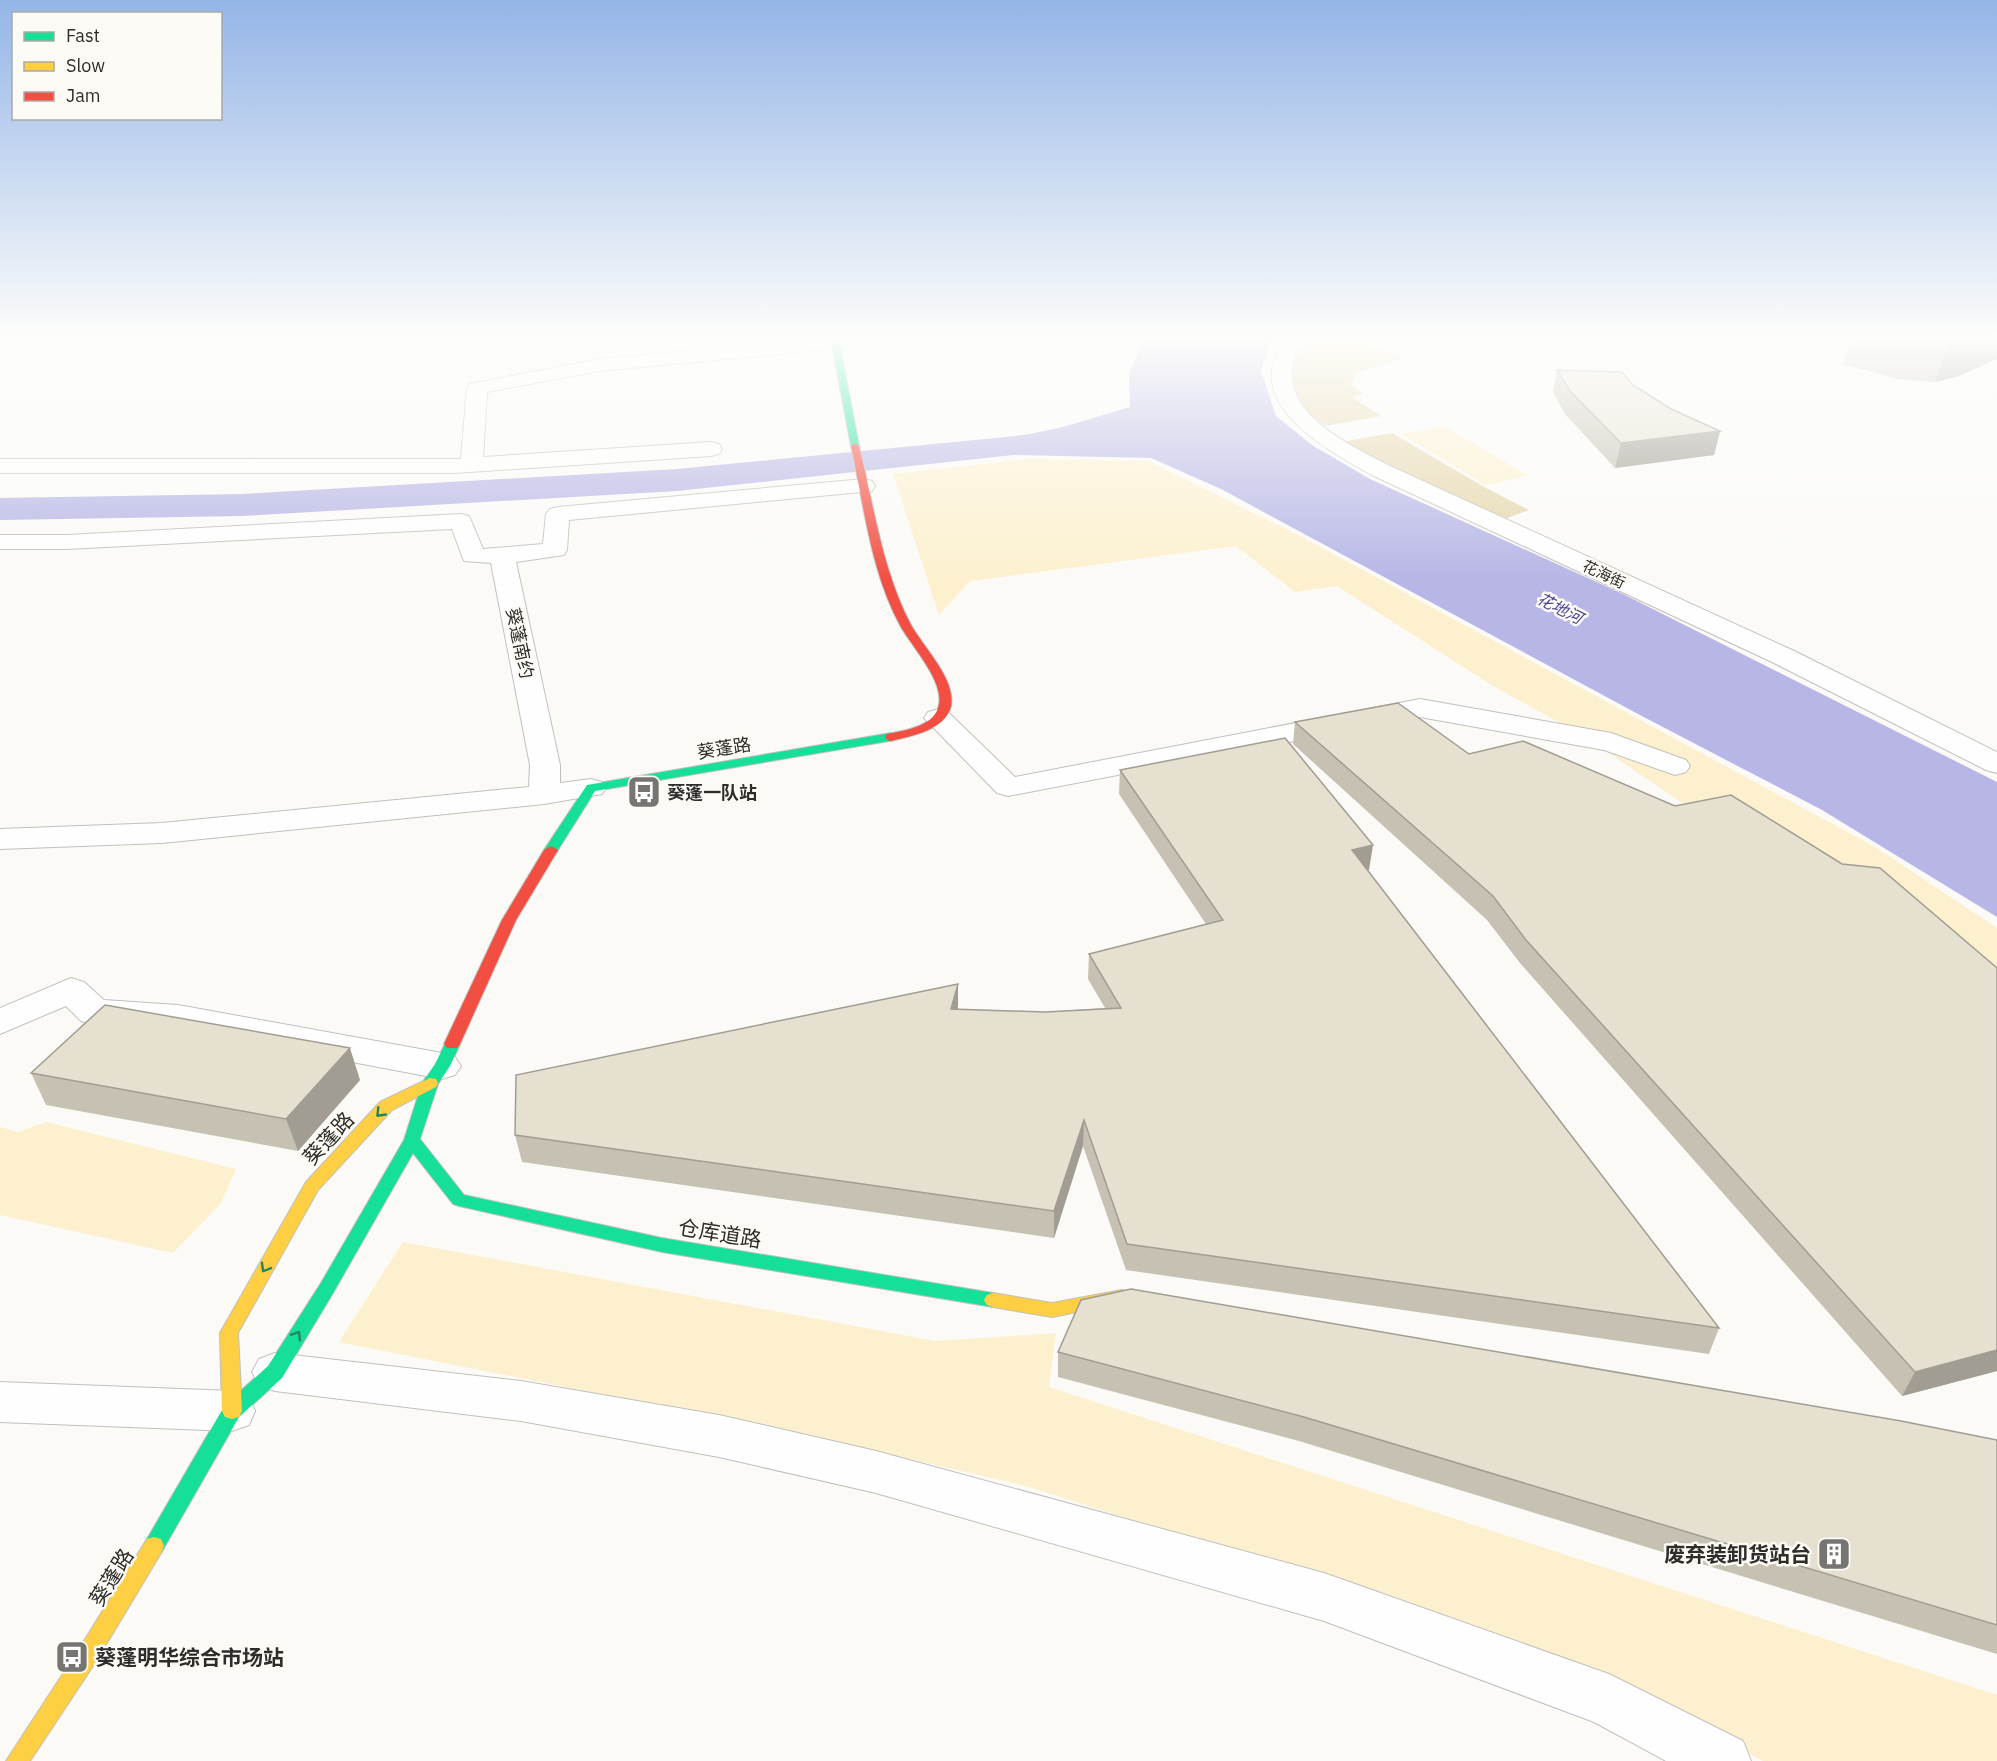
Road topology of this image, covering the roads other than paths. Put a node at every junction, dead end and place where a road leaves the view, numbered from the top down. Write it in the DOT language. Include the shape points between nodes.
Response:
graph roads {
  1 [pos="475,417"];
  2 [pos="850,417"];
  3 [pos="1301,417"];
  4 [pos="711,449"];
  5 [pos="472,464"];
  6 [pos="0,466"];
  7 [pos="864,484"];
  8 [pos="0,542"];
  9 [pos="502,556"];
  10 [pos="938,718"];
  11 [pos="1997,764"];
  12 [pos="1675,766"];
  13 [pos="591,788"];
  14 [pos="544,795"];
  15 [pos="0,839"];
  16 [pos="0,1022"];
  17 [pos="436,1075"];
  18 [pos="412,1140"];
  19 [pos="1140,1297"];
  20 [pos="274,1372"];
  21 [pos="0,1402"];
  22 [pos="232,1411"];
  23 [pos="16,1761"];
  24 [pos="1723,1761"];
  1 -- 5 [label="street"];
  2 -- 7 [label="street"];
  3 -- 11 [label="street, 花海街" via="1329,443 1382,471 1782,656"];
  4 -- 5 [label="street"];
  5 -- 6 [label="street"];
  7 -- 9 [label="street" via="558,514 555,550"];
  7 -- 10 [label="street" via="894,598 907,630 944,688 945,706"];
  8 -- 9 [label="street" via="67,542 461,521 473,556"];
  9 -- 14 [label="street, 葵蓬南约" via="545,765"];
  10 -- 12 [label="street" via="1008,787 1420,708 1611,742"];
  10 -- 13 [label="street, 葵蓬路" via="913,731 879,740"];
  13 -- 14 [label="street"];
  13 -- 17 [label="street, 葵蓬路" via="532,878"];
  14 -- 15 [label="street" via="162,833"];
  16 -- 17 [label="street" via="71,990 94,1012 178,1017"];
  17 -- 18 [label="street, 葵蓬路"];
  17 -- 22 [label="street, 葵蓬路, one-way" via="386,1106 312,1186 229,1333"];
  18 -- 19 [label="street, 仓库道路" via="459,1200 662,1245 1052,1310 1129,1295"];
  20 -- 18 [label="street, 葵蓬路, one-way"];
  20 -- 22 [label="street, 葵蓬路"];
  20 -- 24 [label="street" via="521,1401 719,1436 876,1472 1324,1597 1609,1701"];
  21 -- 22 [label="street"];
  22 -- 23 [label="street, 葵蓬路" via="184,1498 87,1656"];
}
